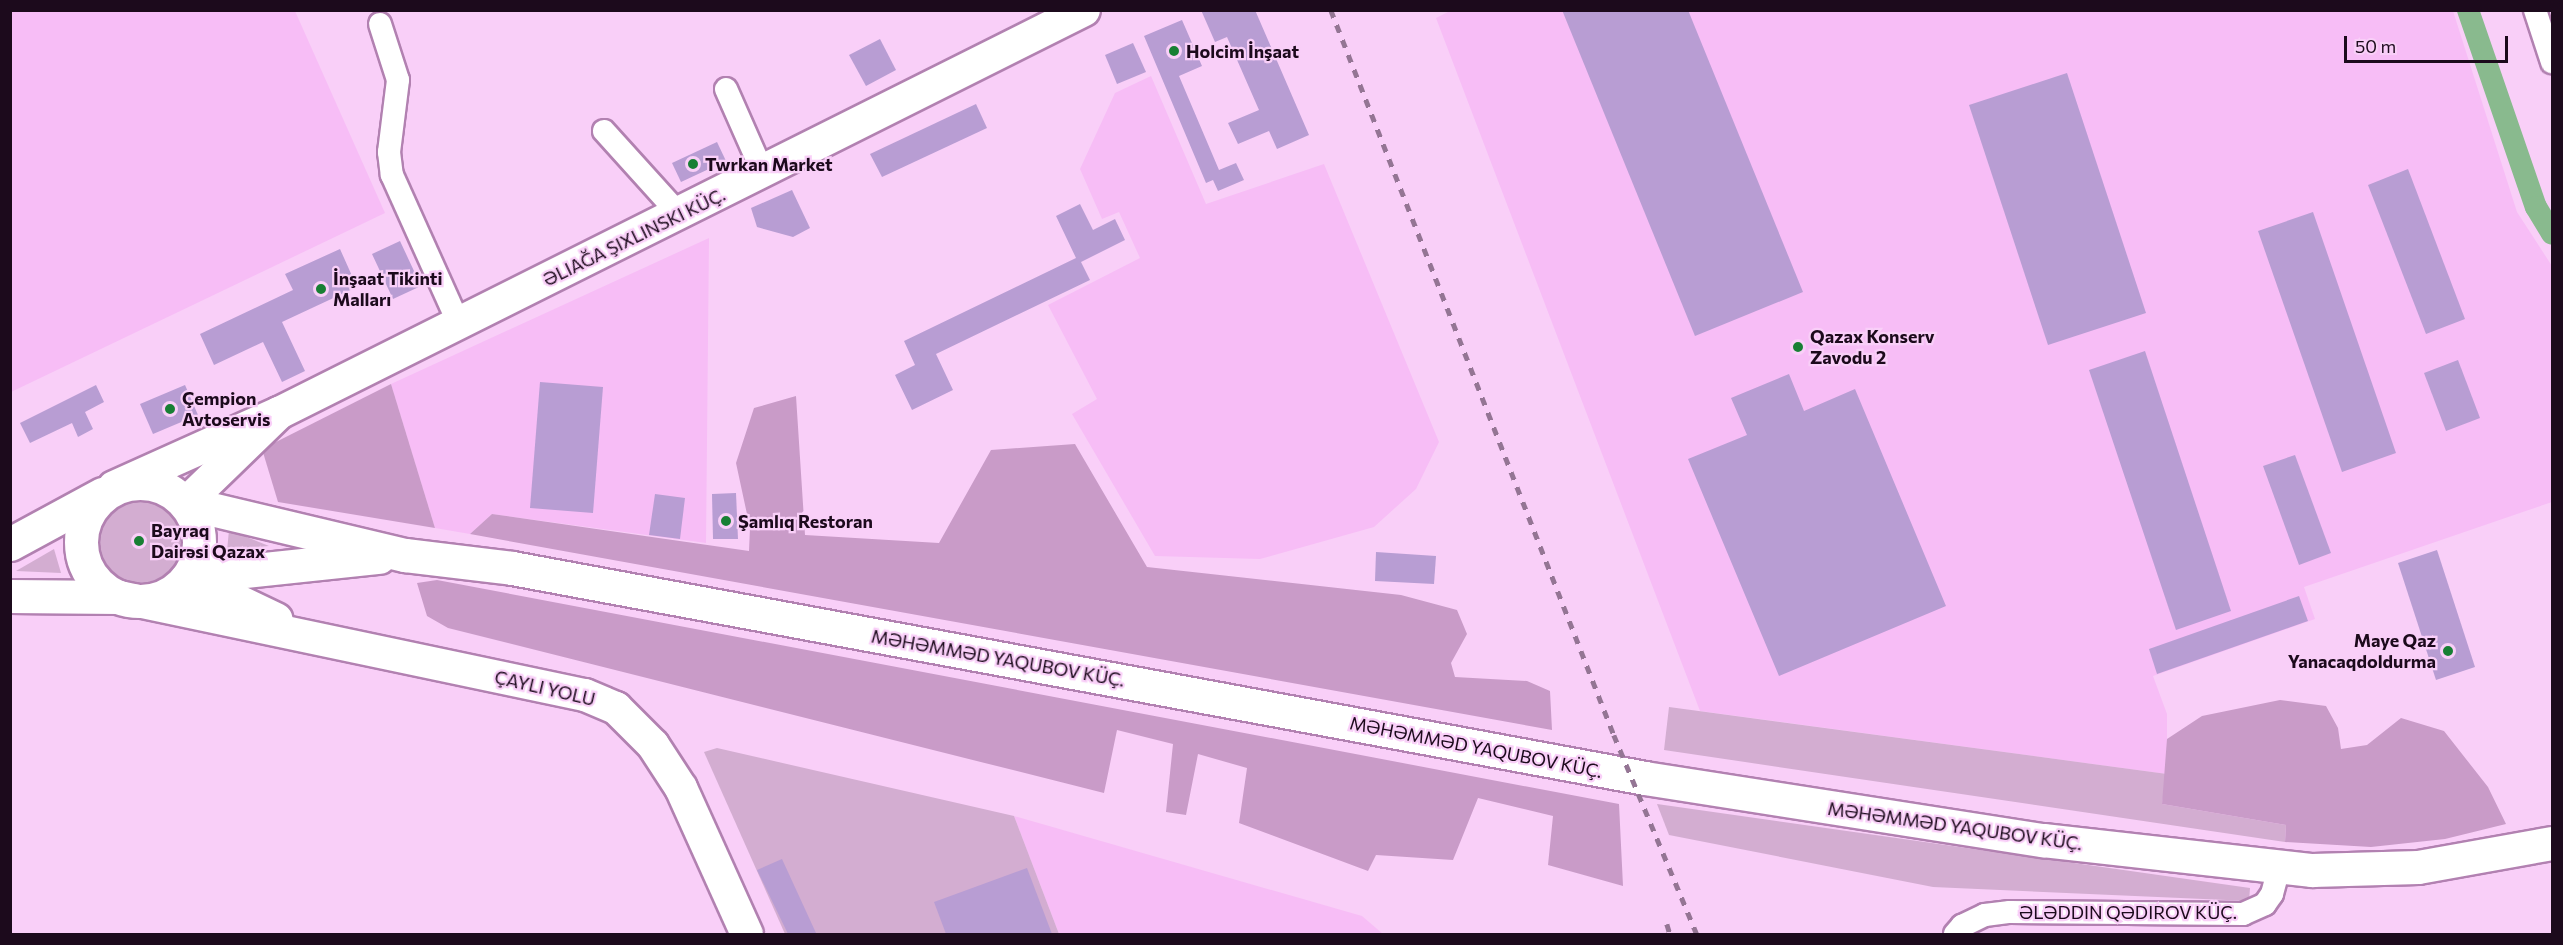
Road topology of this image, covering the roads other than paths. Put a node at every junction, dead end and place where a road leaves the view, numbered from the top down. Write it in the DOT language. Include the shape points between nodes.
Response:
graph roads {
  1 [pos="1084,10"];
  2 [pos="2535,10"];
  3 [pos="380,24"];
  4 [pos="2553,62"];
  5 [pos="726,89"];
  6 [pos="604,131"];
  7 [pos="763,173"];
  8 [pos="680,214"];
  9 [pos="459,324"];
  10 [pos="279,413"];
  11 [pos="114,487"];
  12 [pos="186,503"];
  13 [pos="10,544"];
  14 [pos="405,555"];
  15 [pos="188,577"];
  16 [pos="10,596"];
  17 [pos="118,597"];
  18 [pos="320,641"];
  19 [pos="2553,843"];
  20 [pos="2278,867"];
  21 [pos="747,934"];
  22 [pos="1955,934"];
  1 -- 7 [label="main road"];
  2 -- 4 [label="street"];
  3 -- 9 [label="street" via="398,80 389,152 392,175"];
  5 -- 7 [label="street"];
  6 -- 8 [label="street"];
  7 -- 8 [label="main road"];
  8 -- 9 [label="main road"];
  9 -- 10 [label="main road"];
  10 -- 11 [label="main road"];
  10 -- 12 [label="main road"];
  11 -- 12 [label="main road" via="133,482 153,483 171,490"];
  11 -- 13 [label="main road"];
  11 -- 17 [label="main road" via="86,515 80,534 81,554 101,587"];
  12 -- 14 [label="main road"];
  12 -- 15 [label="main road" via="196,520 200,540 197,559"];
  14 -- 15 [label="main road"];
  14 -- 20 [label="main road, MƏHƏMMƏD YAQUBOV KÜÇ." via="524,570 1656,780 2043,840"];
  15 -- 17 [label="main road" via="175,590 157,599 138,602"];
  15 -- 18 [label="main road"];
  16 -- 17 [label="main road"];
  17 -- 18 [label="main road"];
  18 -- 21 [label="main road" via="585,694 616,708 654,745 681,788"];
  19 -- 20 [label="main road, MƏHƏMMƏD YAQUBOV KÜÇ." via="2418,867"];
  20 -- 22 [label="street, ƏLƏDDIN QƏDIROV KÜÇ." via="2272,894 2265,904 2243,914 2010,912 1984,915"];
}
